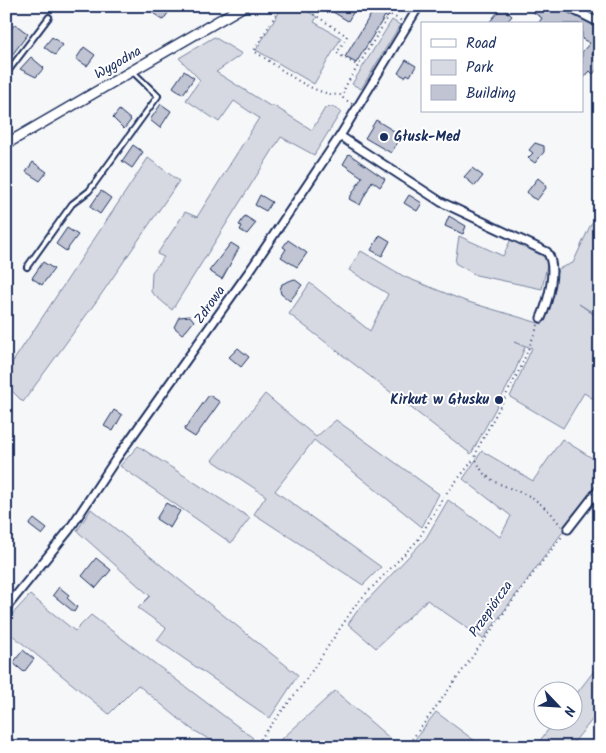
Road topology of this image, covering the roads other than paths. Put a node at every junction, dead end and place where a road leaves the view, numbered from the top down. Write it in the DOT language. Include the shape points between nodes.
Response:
graph roads {
  1 [pos="244,6"];
  2 [pos="419,6"];
  3 [pos="566,6"];
  4 [pos="49,17"];
  5 [pos="600,23"];
  6 [pos="132,71"];
  7 [pos="6,74"];
  8 [pos="340,136"];
  9 [pos="6,144"];
  10 [pos="27,267"];
  11 [pos="541,318"];
  12 [pos="600,488"];
  13 [pos="568,529"];
  14 [pos="6,608"];
  1 -- 6 [label="street, Wygodna"];
  2 -- 8 [label="street, Zdrowa"];
  3 -- 5 [label="street"];
  4 -- 7 [label="lane"];
  6 -- 9 [label="street, Wygodna"];
  6 -- 10 [label="lane" via="158,96 89,191 72,204"];
  8 -- 11 [label="street" via="441,202 547,252 553,269"];
  8 -- 14 [label="street, Zdrowa" via="69,530"];
  12 -- 13 [label="street"];
}
